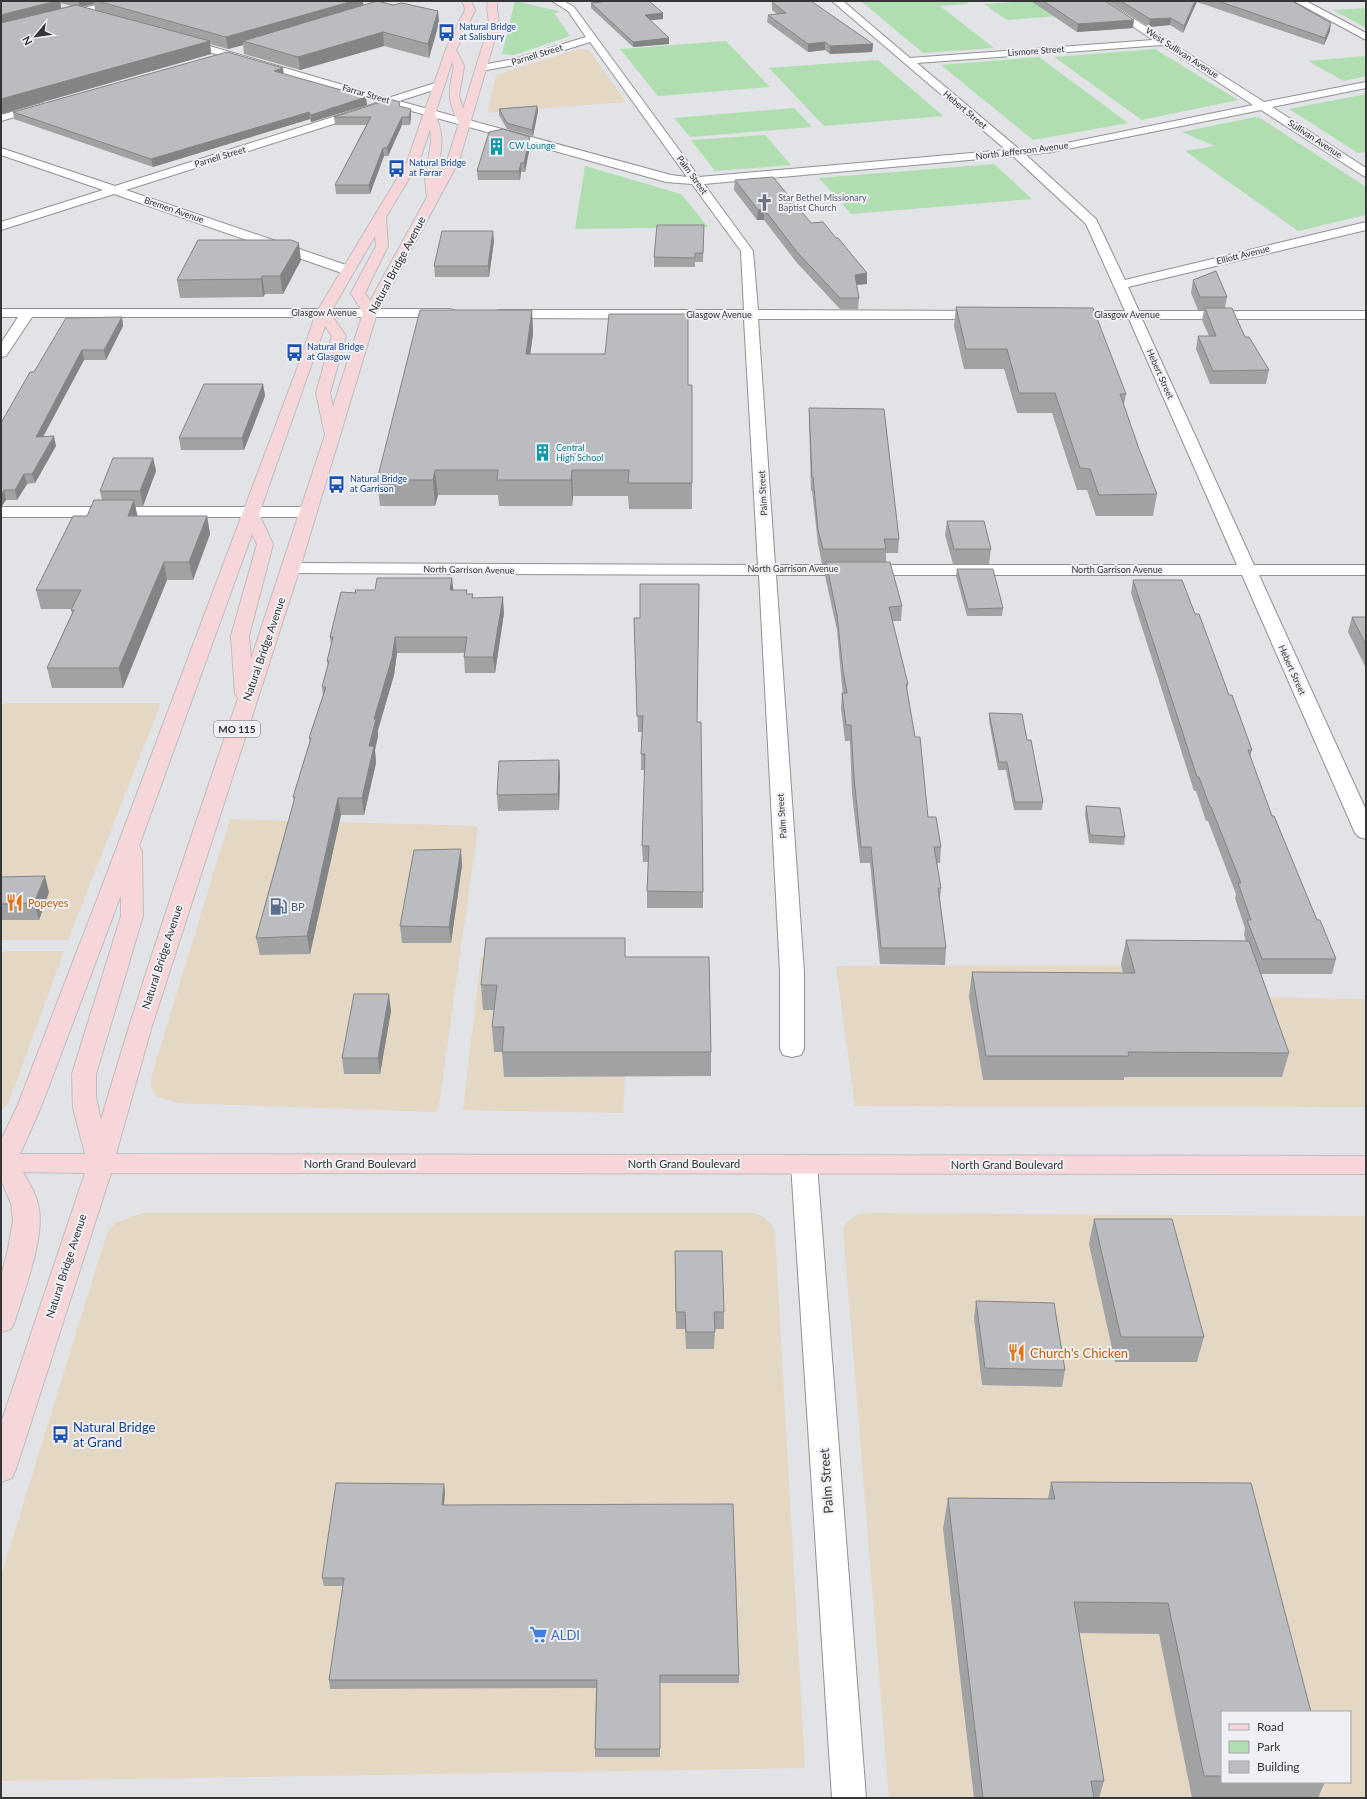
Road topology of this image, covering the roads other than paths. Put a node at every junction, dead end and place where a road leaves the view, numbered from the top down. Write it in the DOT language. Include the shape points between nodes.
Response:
graph roads {
  1 [pos="123,1"];
  2 [pos="466,1"];
  3 [pos="493,1"];
  4 [pos="557,1"];
  5 [pos="837,1"];
  6 [pos="1100,1"];
  7 [pos="1299,1"];
  8 [pos="58,7"];
  9 [pos="78,12"];
  10 [pos="55,18"];
  11 [pos="100,18"];
  12 [pos="1366,37"];
  13 [pos="592,38"];
  14 [pos="173,39"];
  15 [pos="1164,42"];
  16 [pos="246,48"];
  17 [pos="451,49"];
  18 [pos="225,53"];
  19 [pos="204,60"];
  20 [pos="908,61"];
  21 [pos="481,68"];
  22 [pos="439,85"];
  23 [pos="1366,85"];
  24 [pos="388,101"];
  25 [pos="52,103"];
  26 [pos="1264,106"];
  27 [pos="429,114"];
  28 [pos="1,118"];
  29 [pos="464,123"];
  30 [pos="1,151"];
  31 [pos="1017,153"];
  32 [pos="1366,173"];
  33 [pos="696,182"];
  34 [pos="114,190"];
  35 [pos="432,200"];
  36 [pos="380,217"];
  37 [pos="1,226"];
  38 [pos="1366,226"];
  39 [pos="347,270"];
  40 [pos="1121,285"];
  41 [pos="1,313"];
  42 [pos="28,313"];
  43 [pos="322,313"];
  44 [pos="370,313"];
  45 [pos="462,313"];
  46 [pos="486,314"];
  47 [pos="752,315"];
  48 [pos="996,315"];
  49 [pos="1049,315"];
  50 [pos="1134,315"];
  51 [pos="1366,315"];
  52 [pos="1,353"];
  53 [pos="332,435"];
  54 [pos="1,512"];
  55 [pos="308,512"];
  56 [pos="250,513"];
  57 [pos="291,568"];
  58 [pos="767,569"];
  59 [pos="1247,570"];
  60 [pos="1366,570"];
  61 [pos="246,703"];
  62 [pos="1366,833"];
  63 [pos="131,838"];
  64 [pos="792,1049"];
  65 [pos="101,1163"];
  66 [pos="2,1164"];
  67 [pos="804,1164"];
  68 [pos="1366,1166"];
  69 [pos="1,1321"];
  70 [pos="1,1469"];
  71 [pos="849,1798"];
  1 -- 9 [label="street"];
  2 -- 17 [label="main road" via="470,10"];
  3 -- 21 [label="main road, Natural Bridge Avenue / MO 115" via="491,7 494,25"];
  4 -- 13 [label="street, Palm Street" via="571,9"];
  5 -- 20 [label="street, Hebert Street"];
  6 -- 15 [label="street, West Sullivan Avenue"];
  7 -- 12 [label="street"];
  8 -- 9 [label="street"];
  9 -- 10 [label="street"];
  9 -- 11 [label="street"];
  13 -- 21 [label="street, Parnell Street" via="516,62"];
  13 -- 33 [label="street, Palm Street"];
  14 -- 18 [label="street, Farrar Street"];
  15 -- 20 [label="street, Lismore Street"];
  15 -- 26 [label="street, West Sullivan Avenue"];
  16 -- 18 [label="street"];
  17 -- 22 [label="main road"];
  17 -- 29 [label="main road" via="459,66 454,96"];
  18 -- 19 [label="street"];
  18 -- 24 [label="street, Farrar Street"];
  20 -- 31 [label="street, Hebert Street"];
  21 -- 29 [label="main road, Natural Bridge Avenue / MO 115"];
  22 -- 24 [label="street, Parnell Street"];
  22 -- 27 [label="main road"];
  23 -- 26 [label="street, North Jefferson Avenue"];
  24 -- 27 [label="street, Farrar Street"];
  24 -- 34 [label="street, Parnell Street" via="383,105"];
  25 -- 28 [label="street"];
  26 -- 31 [label="street, North Jefferson Avenue" via="1052,150"];
  26 -- 32 [label="street, Sullivan Avenue"];
  27 -- 29 [label="street, Farrar Street"];
  27 -- 35 [label="main road" via="435,126 437,143 431,178"];
  27 -- 36 [label="main road" via="413,162"];
  29 -- 33 [label="street, Farrar Street" via="670,179"];
  29 -- 35 [label="main road, Natural Bridge Avenue / MO 115" via="453,161"];
  30 -- 34 [label="street, Bremen Avenue"];
  31 -- 33 [label="street, North Jefferson Avenue"];
  31 -- 40 [label="street, Hebert Street" via="1092,222"];
  33 -- 47 [label="street, Palm Street" via="747,251"];
  34 -- 37 [label="street, Parnell Street"];
  34 -- 39 [label="street, Bremen Avenue"];
  35 -- 44 [label="main road, Natural Bridge Avenue / MO 115"];
  36 -- 39 [label="main road"];
  36 -- 44 [label="main road" via="382,246 358,294"];
  38 -- 40 [label="street, Elliott Avenue"];
  39 -- 43 [label="main road"];
  40 -- 50 [label="street, Hebert Street"];
  41 -- 42 [label="street, Glasgow Avenue"];
  42 -- 43 [label="street, Glasgow Avenue"];
  42 -- 52 [label="street"];
  43 -- 44 [label="street, Glasgow Avenue"];
  43 -- 53 [label="main road" via="339,336 323,393"];
  43 -- 56 [label="main road"];
  44 -- 45 [label="street, Glasgow Avenue"];
  44 -- 53 [label="main road, Natural Bridge Avenue / MO 115"];
  46 -- 47 [label="street, Glasgow Avenue"];
  47 -- 48 [label="street, Glasgow Avenue"];
  47 -- 58 [label="street, Palm Street"];
  49 -- 50 [label="street, Glasgow Avenue"];
  50 -- 51 [label="street, Glasgow Avenue"];
  50 -- 59 [label="street, Hebert Street"];
  53 -- 55 [label="main road, Natural Bridge Avenue / MO 115"];
  54 -- 56 [label="street"];
  55 -- 56 [label="street"];
  55 -- 57 [label="main road, Natural Bridge Avenue / MO 115"];
  56 -- 61 [label="main road" via="265,544 240,636"];
  56 -- 63 [label="main road"];
  57 -- 58 [label="street, North Garrison Avenue"];
  57 -- 61 [label="main road, Natural Bridge Avenue / MO 115"];
  58 -- 59 [label="street, North Garrison Avenue"];
  58 -- 64 [label="street, Palm Street" via="792,972"];
  59 -- 60 [label="street, North Garrison Avenue"];
  59 -- 62 [label="street, Hebert Street"];
  61 -- 65 [label="main road, Natural Bridge Avenue / MO 115" via="139,1029"];
  63 -- 65 [label="main road" via="132,916 84,1074 86,1121"];
  63 -- 66 [label="main road" via="29,1107"];
  65 -- 66 [label="main road, North Grand Boulevard"];
  65 -- 67 [label="main road, North Grand Boulevard"];
  65 -- 70 [label="main road, Natural Bridge Avenue / MO 115"];
  66 -- 69 [label="main road" via="13,1175 20,1189 26,1210 26,1234"];
  67 -- 68 [label="main road, North Grand Boulevard"];
  67 -- 71 [label="street, Palm Street"];
}
